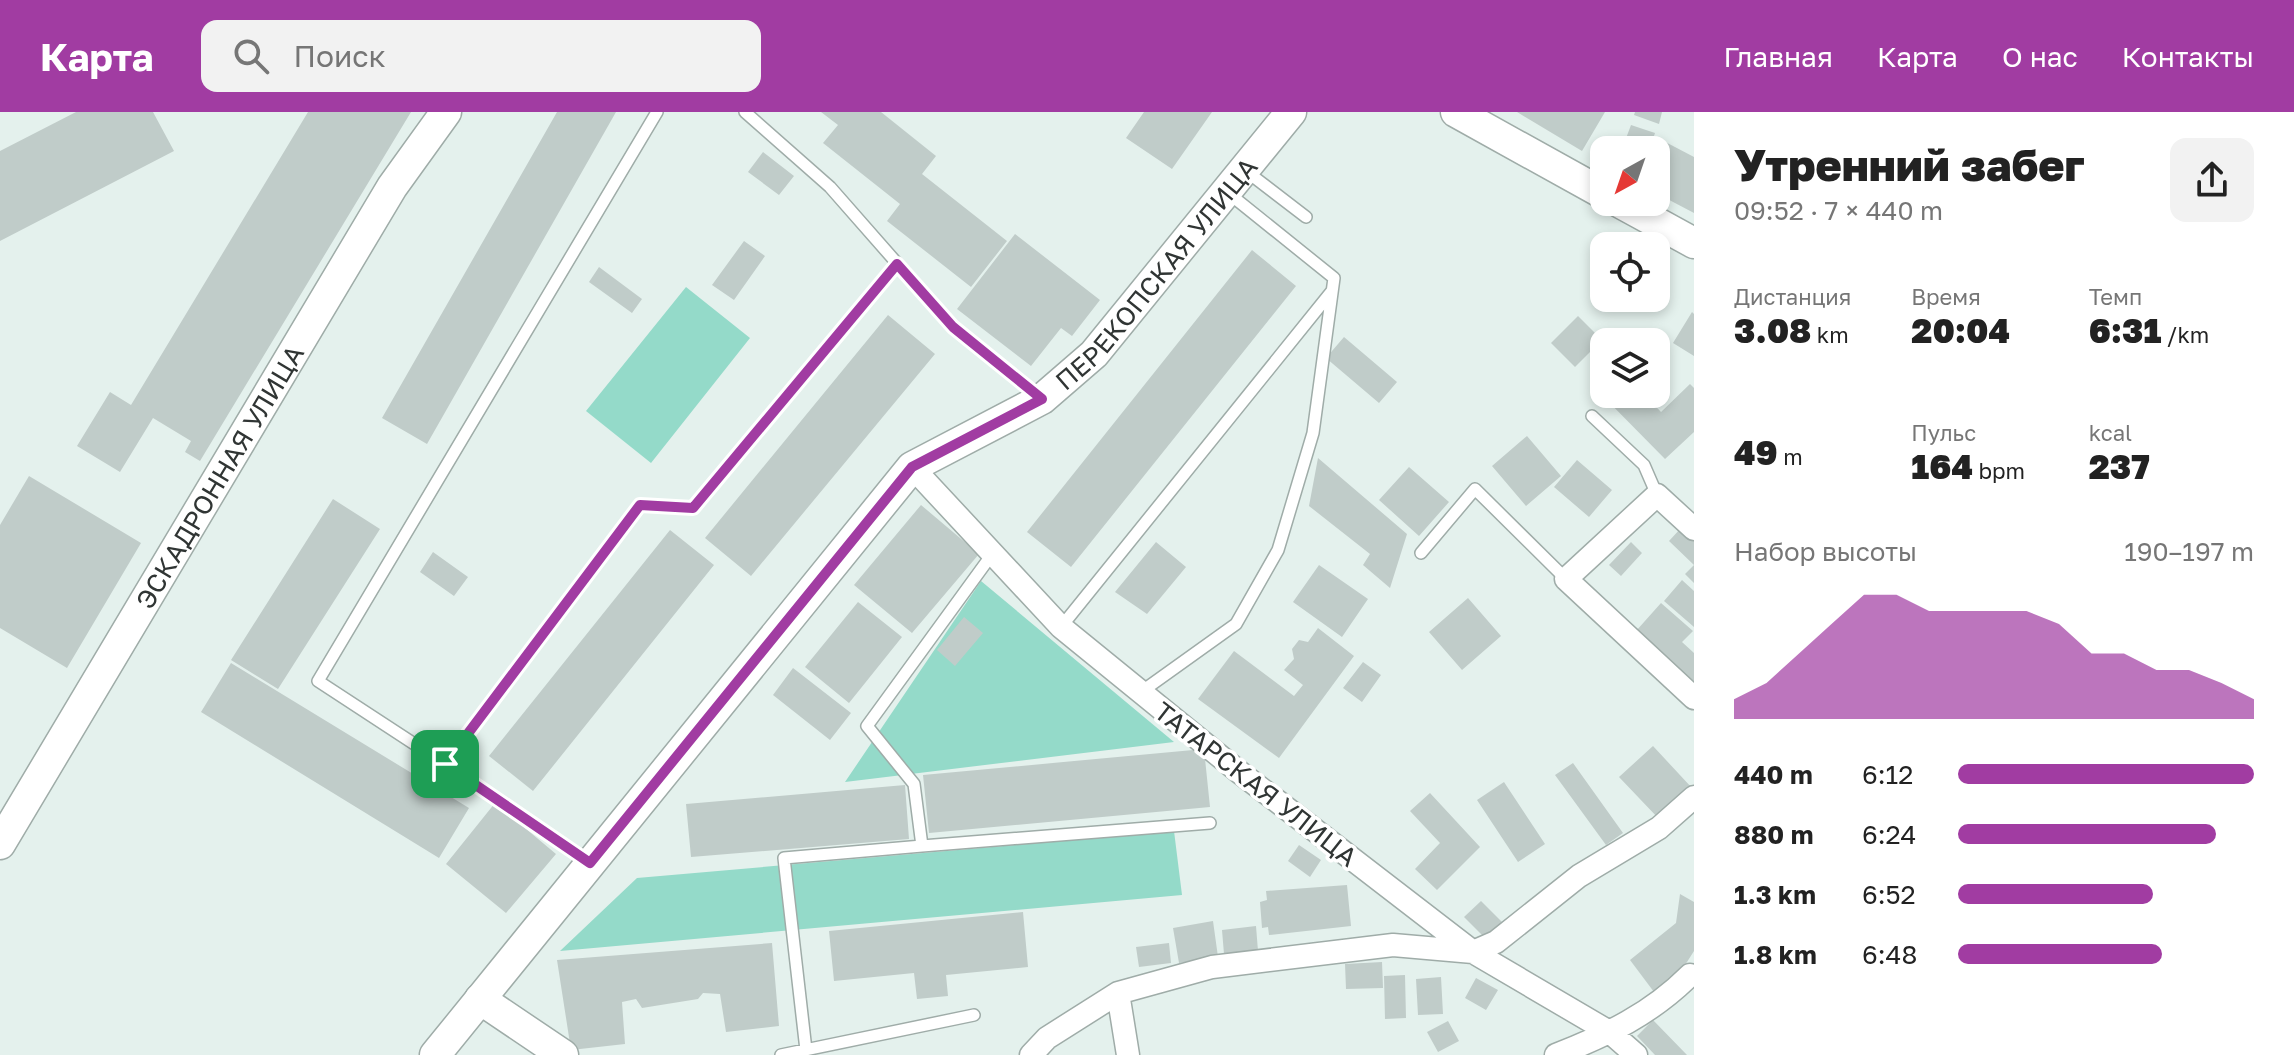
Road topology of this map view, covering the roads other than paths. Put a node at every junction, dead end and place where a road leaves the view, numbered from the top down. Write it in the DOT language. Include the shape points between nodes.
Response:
graph roads {
  1 [pos="446,112"];
  2 [pos="657,112"];
  3 [pos="745,112"];
  4 [pos="1291,112"];
  5 [pos="1456,112"];
  6 [pos="1236,180"];
  7 [pos="1590,186"];
  8 [pos="1645,216"];
  9 [pos="1306,217"];
  10 [pos="1694,243"];
  11 [pos="897,264"];
  12 [pos="1332,290"];
  13 [pos="1042,399"];
  14 [pos="1592,416"];
  15 [pos="912,467"];
  16 [pos="1657,495"];
  17 [pos="1694,529"];
  18 [pos="993,553"];
  19 [pos="1421,553"];
  20 [pos="1566,579"];
  21 [pos="1061,627"];
  22 [pos="1141,692"];
  23 [pos="1694,698"];
  24 [pos="445,764"];
  25 [pos="1694,797"];
  26 [pos="1210,823"];
  27 [pos="0,844"];
  28 [pos="922,846"];
  29 [pos="590,863"];
  30 [pos="1473,952"];
  31 [pos="1690,975"];
  32 [pos="1118,993"];
  33 [pos="480,999"];
  34 [pos="974,1015"];
  35 [pos="1611,1033"];
  36 [pos="806,1050"];
  37 [pos="435,1055"];
  38 [pos="563,1055"];
  39 [pos="781,1055"];
  40 [pos="1031,1055"];
  41 [pos="1128,1055"];
  42 [pos="1556,1055"];
  43 [pos="1636,1055"];
  1 -- 27 [label="main road, ЭСКАДРОННАЯ УЛИЦА" via="392,187"];
  2 -- 24 [label="lane" via="318,681"];
  3 -- 11 [label="lane" via="830,187"];
  4 -- 6 [label="main road, ПЕРЕКОПСКАЯ УЛИЦА"];
  5 -- 7 [label="main road"];
  6 -- 9 [label="lane"];
  6 -- 12 [label="lane" via="1334,278"];
  6 -- 13 [label="main road, ПЕРЕКОПСКАЯ УЛИЦА" via="1094,354"];
  8 -- 10 [label="main road"];
  11 -- 13 [label="lane" via="953,327"];
  11 -- 24 [label="lane" via="693,508 640,505"];
  12 -- 21 [label="lane"];
  12 -- 22 [label="lane" via="1313,433 1278,550 1236,624"];
  13 -- 15 [label="main road, ПЕРЕКОПСКАЯ УЛИЦА"];
  14 -- 16 [label="lane" via="1644,465"];
  15 -- 18 [label="street, ТАТАРСКАЯ УЛИЦА"];
  15 -- 29 [label="main road, ПЕРЕКОПСКАЯ УЛИЦА"];
  16 -- 17 [label="street"];
  16 -- 20 [label="street"];
  18 -- 21 [label="street, ТАТАРСКАЯ УЛИЦА"];
  18 -- 28 [label="lane" via="867,726 914,784"];
  19 -- 20 [label="lane" via="1475,489"];
  20 -- 23 [label="street"];
  21 -- 22 [label="street, ТАТАРСКАЯ УЛИЦА"];
  22 -- 30 [label="street, ТАТАРСКАЯ УЛИЦА"];
  24 -- 29 [label="lane"];
  25 -- 30 [label="street" via="1659,828 1579,876 1496,942"];
  26 -- 28 [label="lane"];
  28 -- 36 [label="lane" via="784,858"];
  29 -- 33 [label="main road, ПЕРЕКОПСКАЯ УЛИЦА"];
  30 -- 32 [label="street" via="1393,945 1304,954 1212,967"];
  30 -- 35 [label="street, ТАТАРСКАЯ УЛИЦА"];
  31 -- 35 [label="street" via="1664,1001"];
  32 -- 40 [label="street" via="1047,1038"];
  32 -- 41 [label="street"];
  33 -- 37 [label="main road, ПЕРЕКОПСКАЯ УЛИЦА"];
  33 -- 38 [label="main road"];
  34 -- 36 [label="lane"];
  35 -- 42 [label="street"];
  35 -- 43 [label="street, ТАТАРСКАЯ УЛИЦА"];
  36 -- 39 [label="lane"];
}
